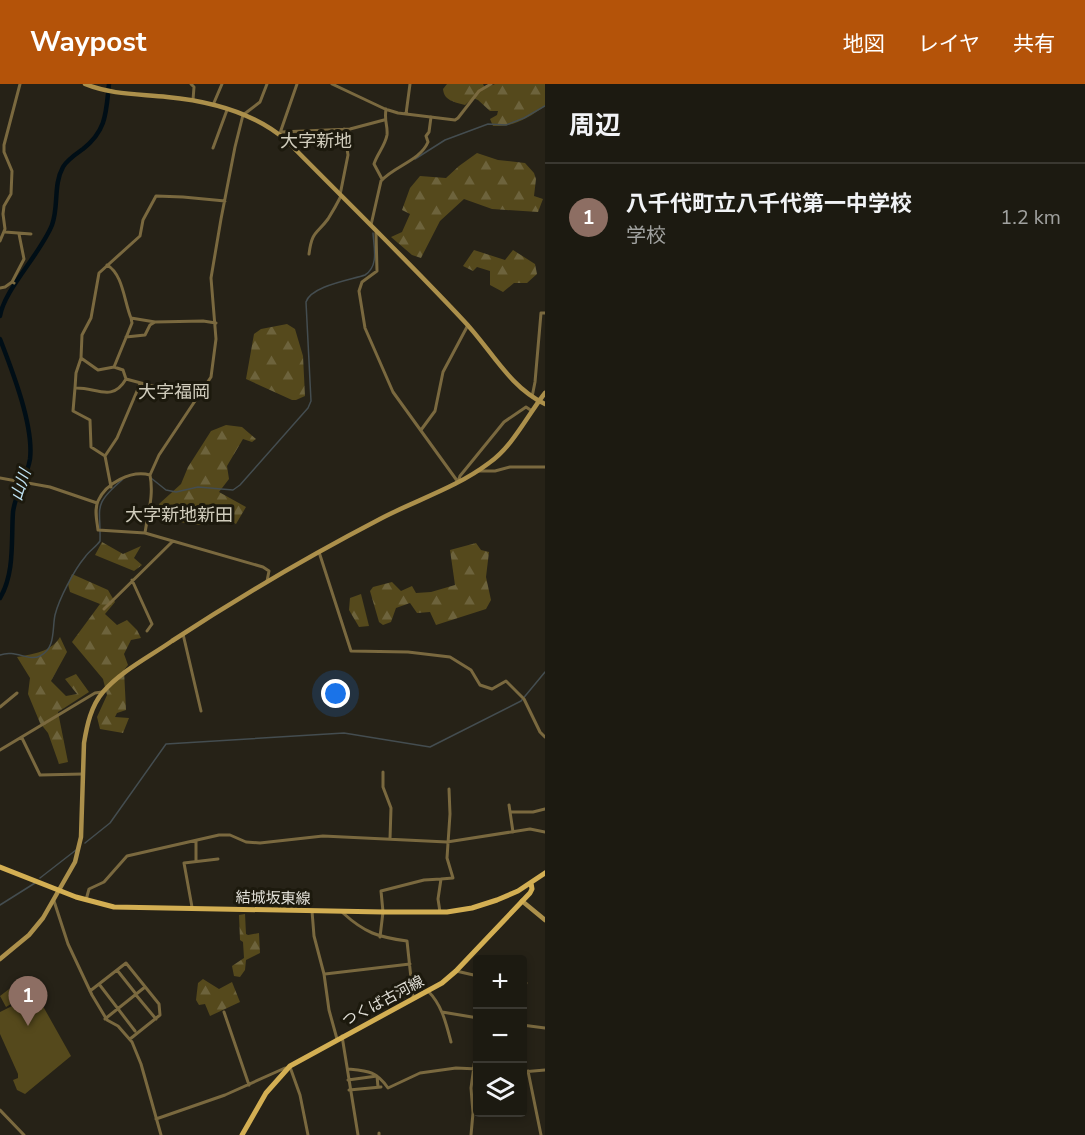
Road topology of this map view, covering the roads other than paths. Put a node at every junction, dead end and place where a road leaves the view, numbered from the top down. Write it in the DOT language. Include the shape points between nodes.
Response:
graph roads {
  1 [pos="20,84"];
  2 [pos="86,84"];
  3 [pos="191,84"];
  4 [pos="222,84"];
  5 [pos="267,84"];
  6 [pos="297,84"];
  7 [pos="332,84"];
  8 [pos="410,84"];
  9 [pos="491,84"];
  10 [pos="193,100"];
  11 [pos="213,105"];
  12 [pos="387,109"];
  13 [pos="227,110"];
  14 [pos="406,114"];
  15 [pos="243,115"];
  16 [pos="430,117"];
  17 [pos="384,120"];
  18 [pos="344,129"];
  19 [pos="280,133"];
  20 [pos="213,148"];
  21 [pos="382,179"];
  22 [pos="340,196"];
  23 [pos="225,201"];
  24 [pos="371,227"];
  25 [pos="5,232"];
  26 [pos="376,232"];
  27 [pos="19,234"];
  28 [pos="31,234"];
  29 [pos="0,241"];
  30 [pos="309,254"];
  31 [pos="107,265"];
  32 [pos="0,288"];
  33 [pos="545,313"];
  34 [pos="131,318"];
  35 [pos="155,322"];
  36 [pos="216,323"];
  37 [pos="468,325"];
  38 [pos="126,337"];
  39 [pos="81,358"];
  40 [pos="114,367"];
  41 [pos="126,379"];
  42 [pos="140,384"];
  43 [pos="75,388"];
  44 [pos="545,393"];
  45 [pos="531,397"];
  46 [pos="197,398"];
  47 [pos="539,401"];
  48 [pos="545,404"];
  49 [pos="532,411"];
  50 [pos="421,430"];
  51 [pos="105,456"];
  52 [pos="545,467"];
  53 [pos="479,471"];
  54 [pos="150,475"];
  55 [pos="0,478"];
  56 [pos="458,482"];
  57 [pos="111,487"];
  58 [pos="97,503"];
  59 [pos="145,533"];
  60 [pos="173,541"];
  61 [pos="319,552"];
  62 [pos="132,580"];
  63 [pos="267,582"];
  64 [pos="104,609"];
  65 [pos="147,631"];
  66 [pos="183,634"];
  67 [pos="103,692"];
  68 [pos="17,693"];
  69 [pos="0,707"];
  70 [pos="201,711"];
  71 [pos="545,737"];
  72 [pos="22,738"];
  73 [pos="0,750"];
  74 [pos="383,772"];
  75 [pos="83,774"];
  76 [pos="449,789"];
  77 [pos="509,805"];
  78 [pos="545,809"];
  79 [pos="511,812"];
  80 [pos="513,832"];
  81 [pos="545,832"];
  82 [pos="390,839"];
  83 [pos="196,841"];
  84 [pos="447,842"];
  85 [pos="218,859"];
  86 [pos="196,861"];
  87 [pos="0,867"];
  88 [pos="545,873"];
  89 [pos="441,879"];
  90 [pos="531,883"];
  91 [pos="60,891"];
  92 [pos="86,900"];
  93 [pos="54,901"];
  94 [pos="522,902"];
  95 [pos="192,909"];
  96 [pos="312,911"];
  97 [pos="342,911"];
  98 [pos="383,912"];
  99 [pos="440,912"];
  100 [pos="545,920"];
  101 [pos="380,937"];
  102 [pos="0,959"];
  103 [pos="410,964"];
  104 [pos="117,970"];
  105 [pos="456,971"];
  106 [pos="324,974"];
  107 [pos="473,975"];
  108 [pos="99,984"];
  109 [pos="145,987"];
  110 [pos="90,991"];
  111 [pos="428,991"];
  112 [pos="136,994"];
  113 [pos="413,999"];
  114 [pos="118,1009"];
  115 [pos="224,1012"];
  116 [pos="442,1012"];
  117 [pos="473,1017"];
  118 [pos="105,1019"];
  119 [pos="156,1019"];
  120 [pos="527,1026"];
  121 [pos="545,1028"];
  122 [pos="135,1031"];
  123 [pos="340,1038"];
  124 [pos="130,1039"];
  125 [pos="451,1042"];
  126 [pos="473,1063"];
  127 [pos="289,1067"];
  128 [pos="348,1069"];
  129 [pos="472,1069"];
  130 [pos="545,1070"];
  131 [pos="528,1071"];
  132 [pos="377,1076"];
  133 [pos="348,1080"];
  134 [pos="249,1085"];
  135 [pos="349,1090"];
  136 [pos="0,1110"];
  137 [pos="156,1119"];
  138 [pos="24,1135"];
  139 [pos="161,1135"];
  140 [pos="243,1135"];
  141 [pos="308,1135"];
  142 [pos="358,1135"];
  143 [pos="471,1135"];
  144 [pos="541,1135"];
  1 -- 25 [label="street" via="4,145 12,171 11,194 3,214"];
  2 -- 10 [label="street" via="112,92"];
  3 -- 10 [label="street"];
  4 -- 11 [label="street"];
  5 -- 15 [label="street" via="260,102"];
  6 -- 19 [label="street"];
  7 -- 12 [label="street"];
  8 -- 14 [label="street"];
  9 -- 16 [label="street" via="479,91 457,119"];
  10 -- 11 [label="street"];
  11 -- 13 [label="street"];
  12 -- 14 [label="street"];
  12 -- 17 [label="street"];
  13 -- 15 [label="street"];
  13 -- 20 [label="street"];
  14 -- 16 [label="street"];
  15 -- 19 [label="street"];
  15 -- 23 [label="street"];
  16 -- 21 [label="street" via="425,147"];
  17 -- 18 [label="street"];
  17 -- 21 [label="street" via="387,136 374,164"];
  18 -- 19 [label="street"];
  18 -- 22 [label="street" via="348,155"];
  19 -- 22 [label="street"];
  21 -- 24 [label="street"];
  22 -- 24 [label="street"];
  22 -- 30 [label="street" via="326,222 315,231"];
  23 -- 31 [label="street" via="156,196 143,220 140,236"];
  23 -- 36 [label="street" via="211,278"];
  24 -- 26 [label="street"];
  25 -- 27 [label="street"];
  25 -- 29 [label="street"];
  26 -- 37 [label="street"];
  26 -- 50 [label="street" via="377,271 362,282 359,291 365,328 393,392"];
  27 -- 28 [label="street"];
  27 -- 32 [label="street" via="24,259 13,282"];
  31 -- 34 [label="street" via="119,277"];
  31 -- 39 [label="street" via="98,276 91,318 82,335"];
  33 -- 45 [label="street" via="541,313"];
  34 -- 35 [label="street"];
  34 -- 38 [label="street"];
  35 -- 36 [label="street"];
  35 -- 38 [label="street" via="145,335"];
  36 -- 46 [label="street" via="213,369"];
  37 -- 45 [label="street" via="510,378"];
  37 -- 50 [label="street" via="443,372 435,411"];
  38 -- 40 [label="street"];
  39 -- 40 [label="street" via="98,370"];
  39 -- 43 [label="street"];
  40 -- 41 [label="street" via="123,370"];
  41 -- 42 [label="street"];
  41 -- 43 [label="street" via="117,390 108,393"];
  42 -- 46 [label="street"];
  42 -- 51 [label="street"];
  43 -- 51 [label="street" via="74,411 90,420 91,447"];
  44 -- 47 [label="street"];
  45 -- 47 [label="street"];
  46 -- 54 [label="street"];
  47 -- 48 [label="street"];
  47 -- 49 [label="street"];
  49 -- 53 [label="street" via="502,452"];
  49 -- 56 [label="street" via="526,407 504,422"];
  50 -- 56 [label="street"];
  51 -- 57 [label="street"];
  52 -- 53 [label="street"];
  53 -- 56 [label="street"];
  54 -- 57 [label="street" via="130,474"];
  54 -- 59 [label="street" via="153,483"];
  55 -- 58 [label="street" via="50,486"];
  56 -- 61 [label="street"];
  57 -- 58 [label="street"];
  58 -- 59 [label="street" via="98,530"];
  59 -- 60 [label="street"];
  60 -- 62 [label="street"];
  60 -- 63 [label="street" via="267,568"];
  61 -- 63 [label="street"];
  61 -- 71 [label="street" via="351,651 450,657 471,670 483,687 492,689 506,681 524,699"];
  62 -- 64 [label="street"];
  62 -- 65 [label="street" via="152,624"];
  63 -- 66 [label="street"];
  66 -- 67 [label="street"];
  66 -- 70 [label="street"];
  67 -- 72 [label="street" via="95,693"];
  67 -- 75 [label="street" via="87,728"];
  68 -- 69 [label="street"];
  72 -- 73 [label="street"];
  72 -- 75 [label="street" via="40,775"];
  74 -- 82 [label="street" via="383,787 391,808"];
  75 -- 91 [label="street" via="78,850"];
  76 -- 84 [label="street"];
  77 -- 79 [label="street"];
  78 -- 79 [label="street"];
  79 -- 80 [label="street"];
  80 -- 81 [label="street"];
  80 -- 84 [label="street"];
  82 -- 83 [label="street" via="323,836 260,843 219,835"];
  82 -- 84 [label="street"];
  83 -- 86 [label="street"];
  83 -- 92 [label="street" via="127,856 104,882 89,890"];
  84 -- 89 [label="street" via="453,878"];
  85 -- 86 [label="street"];
  86 -- 95 [label="street" via="184,863"];
  87 -- 91 [label="main road, 結城坂東線"];
  88 -- 90 [label="main road, 結城坂東線"];
  89 -- 98 [label="street" via="381,891"];
  89 -- 99 [label="street"];
  90 -- 94 [label="main road, つくば古河線" via="531,891"];
  90 -- 99 [label="main road, 結城坂東線" via="489,903"];
  91 -- 92 [label="main road, 結城坂東線"];
  91 -- 93 [label="street"];
  92 -- 95 [label="main road, 結城坂東線" via="121,907"];
  93 -- 102 [label="street" via="29,935"];
  93 -- 110 [label="street"];
  94 -- 100 [label="street"];
  94 -- 105 [label="main road, つくば古河線"];
  95 -- 96 [label="main road, 結城坂東線"];
  96 -- 97 [label="main road, 結城坂東線"];
  96 -- 106 [label="street"];
  97 -- 98 [label="main road, 結城坂東線"];
  97 -- 101 [label="street"];
  98 -- 99 [label="main road, 結城坂東線"];
  98 -- 101 [label="street"];
  101 -- 103 [label="street" via="407,941"];
  103 -- 106 [label="street"];
  103 -- 113 [label="street"];
  104 -- 108 [label="street"];
  104 -- 109 [label="street" via="126,963"];
  104 -- 112 [label="street"];
  105 -- 107 [label="street"];
  105 -- 111 [label="main road, つくば古河線"];
  106 -- 123 [label="street" via="329,1010"];
  108 -- 110 [label="street"];
  108 -- 114 [label="street"];
  109 -- 112 [label="street"];
  109 -- 119 [label="street" via="159,1004 160,1015"];
  110 -- 118 [label="street"];
  111 -- 113 [label="main road, つくば古河線"];
  111 -- 116 [label="street"];
  112 -- 114 [label="street"];
  112 -- 119 [label="street"];
  113 -- 123 [label="main road, つくば古河線"];
  114 -- 118 [label="street"];
  114 -- 122 [label="street"];
  115 -- 134 [label="street"];
  116 -- 117 [label="street"];
  116 -- 125 [label="street"];
  118 -- 124 [label="street"];
  119 -- 124 [label="street"];
  120 -- 121 [label="street"];
  123 -- 127 [label="main road, つくば古河線"];
  123 -- 128 [label="street"];
  124 -- 137 [label="street"];
  126 -- 129 [label="street"];
  127 -- 134 [label="street"];
  127 -- 140 [label="main road, つくば古河線" via="266,1093"];
  127 -- 141 [label="street" via="300,1095"];
  128 -- 132 [label="street"];
  128 -- 133 [label="street"];
  129 -- 132 [label="street" via="420,1073 389,1088"];
  129 -- 143 [label="street"];
  130 -- 131 [label="street"];
  131 -- 144 [label="street"];
  132 -- 133 [label="street"];
  132 -- 135 [label="street" via="379,1087"];
  133 -- 135 [label="street"];
  134 -- 137 [label="street"];
  135 -- 142 [label="street"];
  136 -- 138 [label="street"];
  137 -- 139 [label="street"];
}
